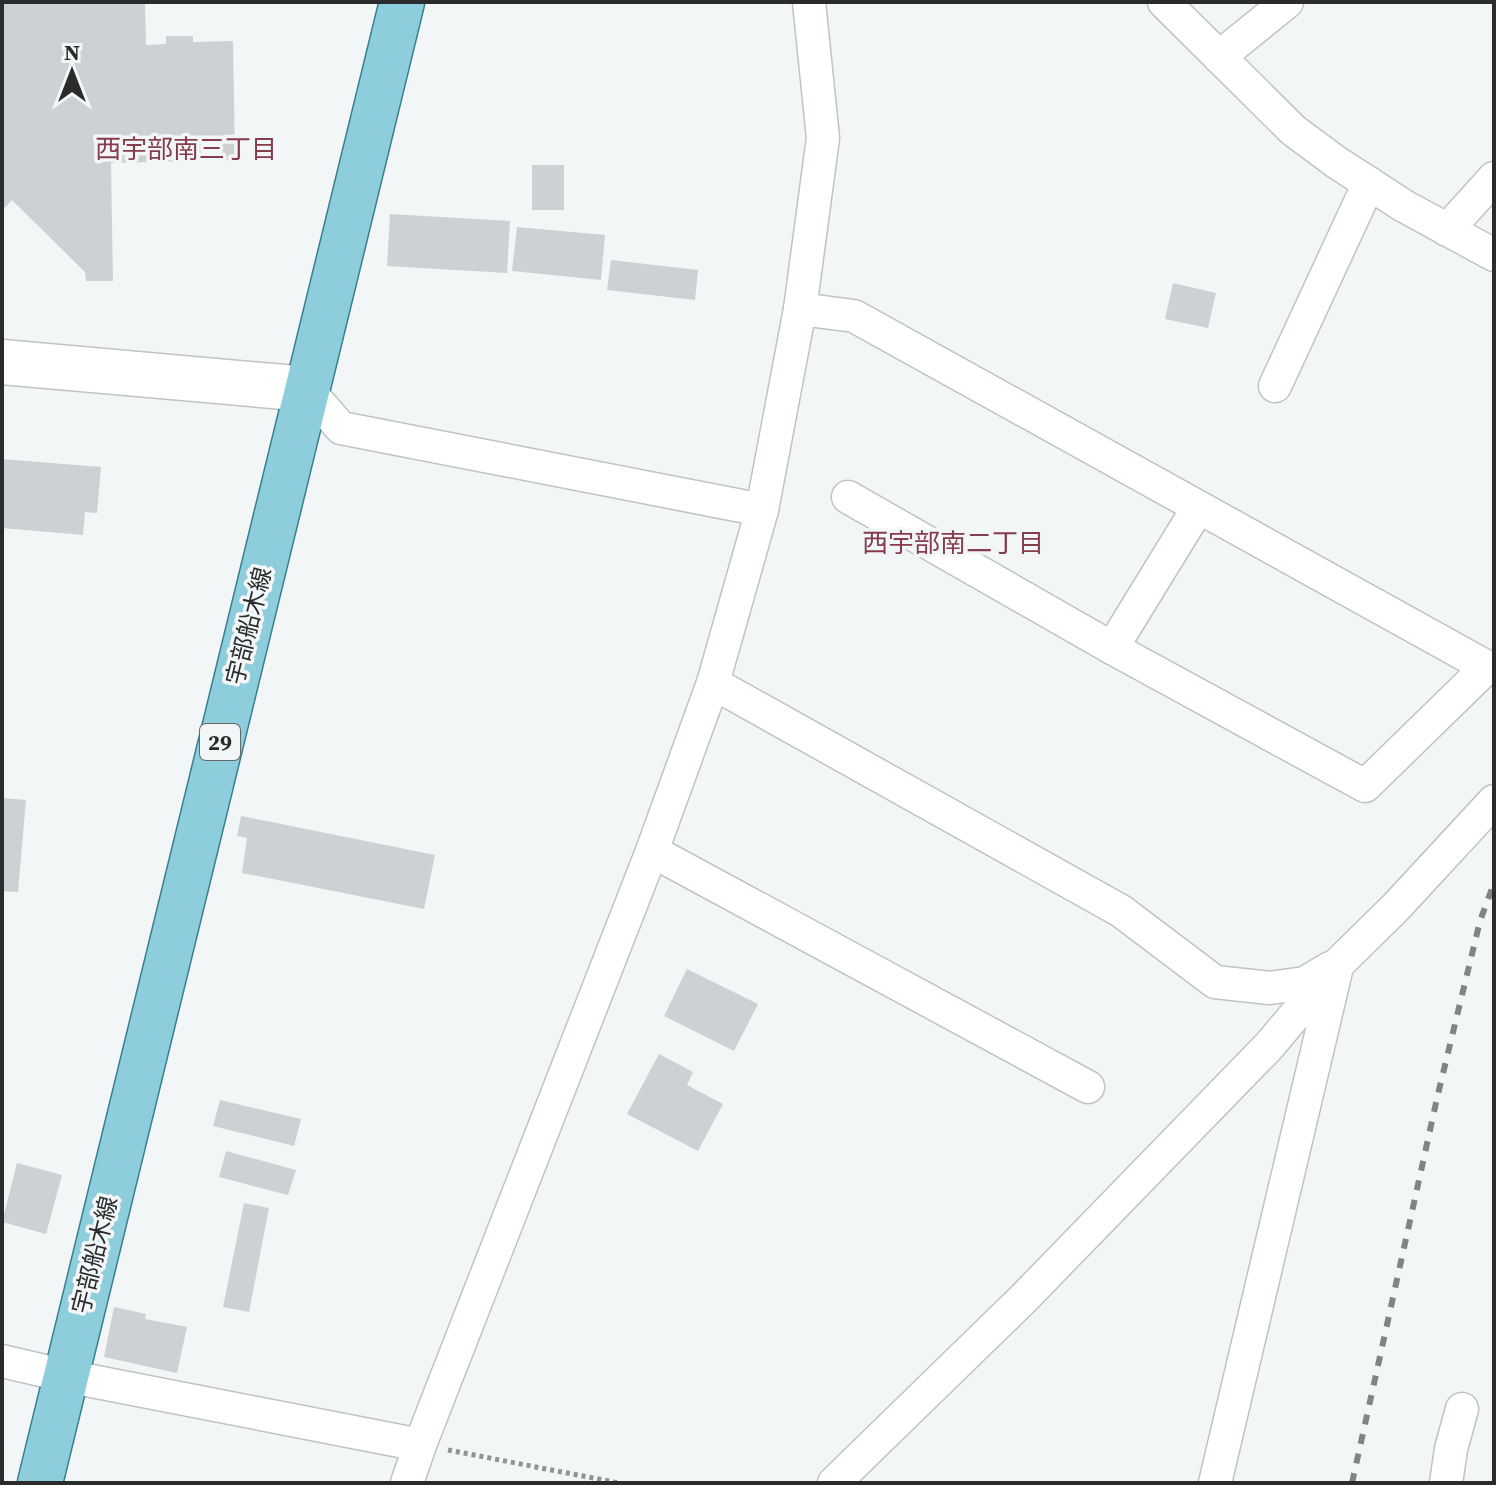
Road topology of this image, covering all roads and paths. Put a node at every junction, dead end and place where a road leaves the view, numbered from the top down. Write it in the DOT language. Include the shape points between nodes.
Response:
graph roads {
  1 [pos="402,2"];
  2 [pos="809,2"];
  3 [pos="1164,2"];
  4 [pos="1287,2"];
  5 [pos="1219,57"];
  6 [pos="1494,178"];
  7 [pos="1369,183"];
  8 [pos="1447,230"];
  9 [pos="1494,255"];
  10 [pos="800,309"];
  11 [pos="2,362"];
  12 [pos="1275,386"];
  13 [pos="307,389"];
  14 [pos="848,497"];
  15 [pos="1198,508"];
  16 [pos="762,510"];
  17 [pos="1112,648"];
  18 [pos="713,683"];
  19 [pos="1494,801"];
  20 [pos="652,851"];
  21 [pos="1338,964"];
  22 [pos="1088,1087"];
  23 [pos="2,1361"];
  24 [pos="66,1376"];
  25 [pos="1462,1409"];
  26 [pos="420,1445"];
  27 [pos="40,1483"];
  28 [pos="407,1483"];
  29 [pos="619,1483"];
  30 [pos="834,1483"];
  31 [pos="1215,1483"];
  32 [pos="1446,1483"];
  1 -- 13 [label="main road, 宇部船木線 / 29"];
  2 -- 10 [label="street" via="823,138"];
  3 -- 5 [label="street"];
  4 -- 5 [label="street"];
  5 -- 7 [label="street" via="1293,130"];
  6 -- 8 [label="street"];
  7 -- 8 [label="street"];
  7 -- 12 [label="street"];
  8 -- 9 [label="street"];
  10 -- 15 [label="street" via="854,316"];
  10 -- 16 [label="street"];
  11 -- 13 [label="street"];
  13 -- 16 [label="street" via="341,428"];
  13 -- 24 [label="main road, 宇部船木線 / 29"];
  14 -- 17 [label="street"];
  15 -- 17 [label="street"];
  15 -- 17 [label="street" via="1487,667 1365,786"];
  16 -- 18 [label="street"];
  18 -- 20 [label="street"];
  18 -- 21 [label="street" via="1121,911 1215,982 1270,988 1305,983"];
  19 -- 21 [label="street"];
  20 -- 22 [label="street"];
  20 -- 26 [label="street"];
  21 -- 30 [label="street" via="1269,1046 1152,1167"];
  21 -- 31 [label="street"];
  23 -- 24 [label="street"];
  24 -- 26 [label="street"];
  24 -- 27 [label="main road, 宇部船木線 / 29"];
  25 -- 32 [label="street"];
  26 -- 28 [label="street"];
  26 -- 29 [label="path"];
}
